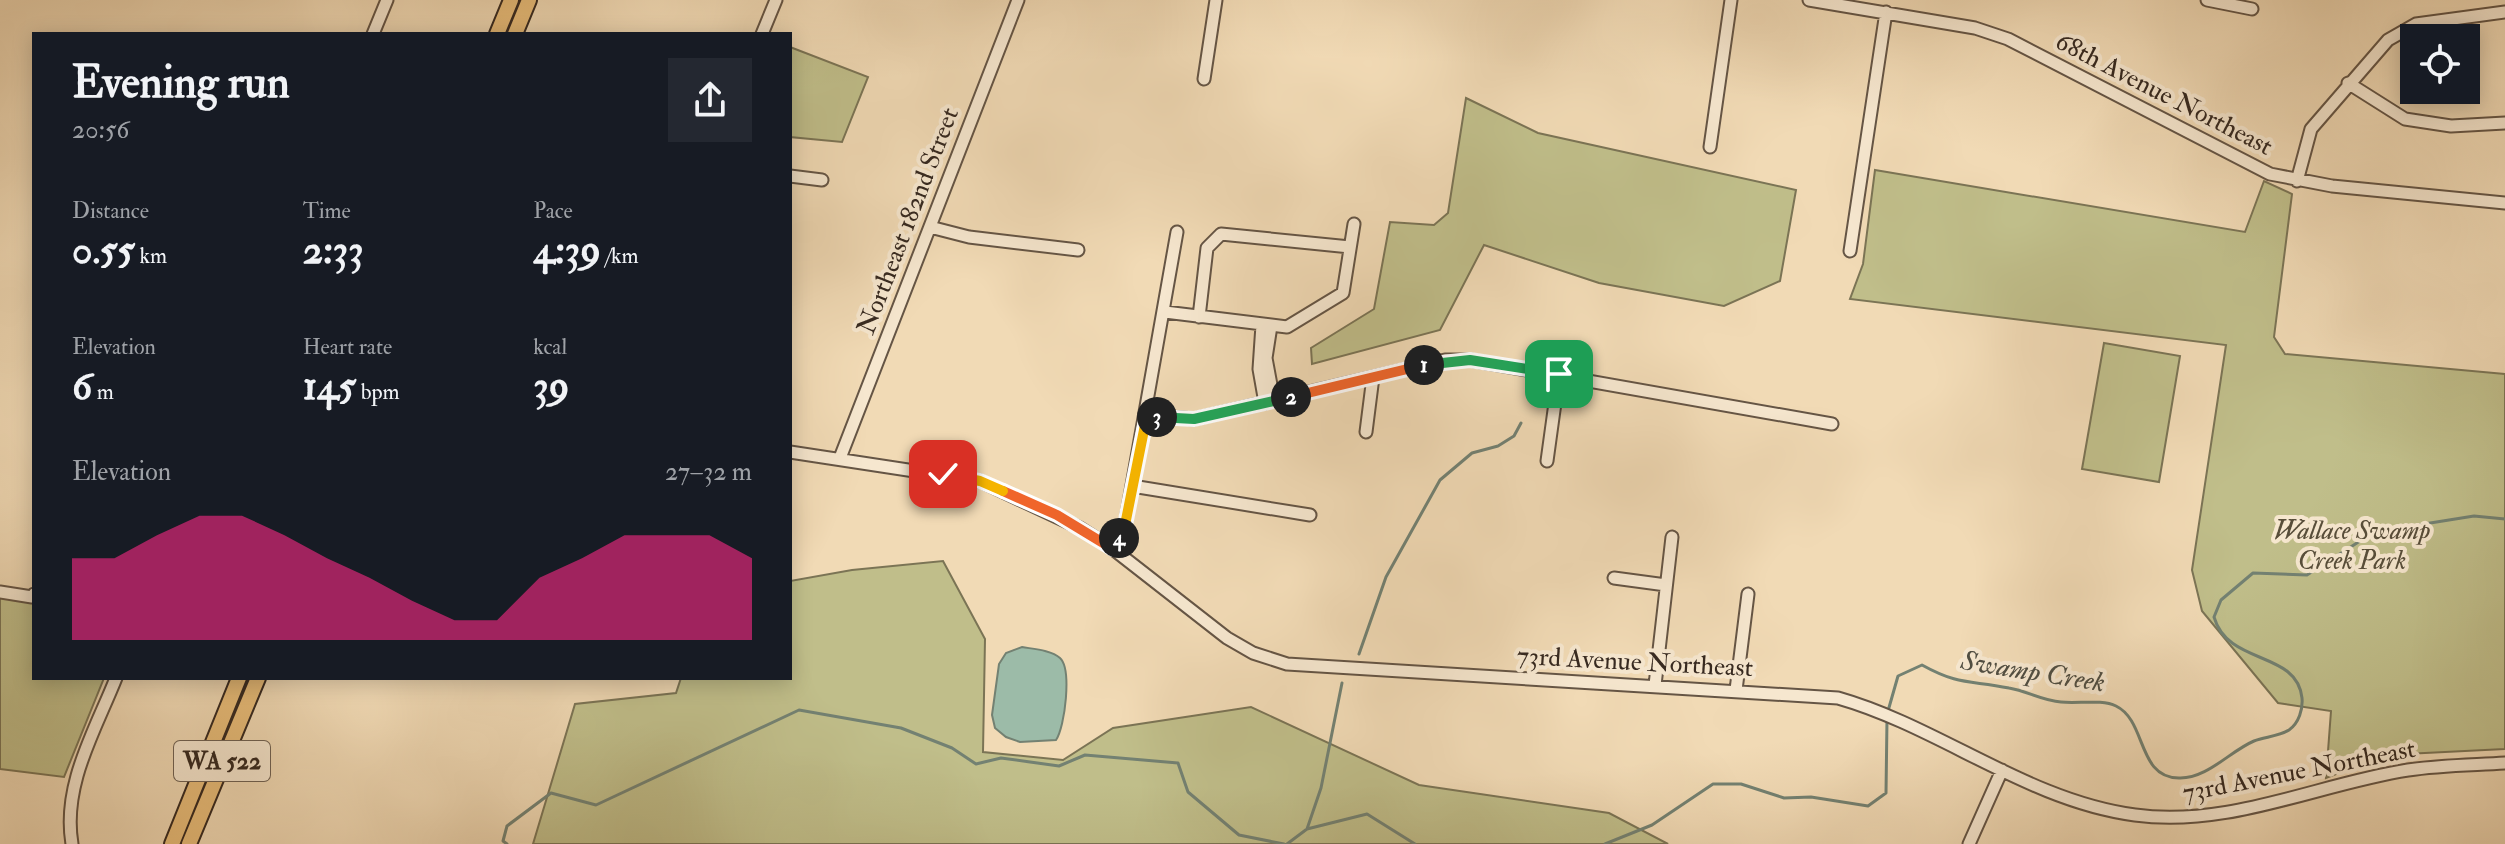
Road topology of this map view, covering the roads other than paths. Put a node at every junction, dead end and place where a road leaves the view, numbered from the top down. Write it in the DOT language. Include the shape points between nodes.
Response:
graph roads {
  1 [pos="387,0"];
  2 [pos="511,0"];
  3 [pos="529,0"];
  4 [pos="776,0"];
  5 [pos="1018,0"];
  6 [pos="1216,0"];
  7 [pos="1731,0"];
  8 [pos="1809,0"];
  9 [pos="2207,0"];
  10 [pos="2252,9"];
  11 [pos="1886,12"];
  12 [pos="2505,12"];
  13 [pos="374,32"];
  14 [pos="498,32"];
  15 [pos="516,32"];
  16 [pos="763,32"];
  17 [pos="1204,79"];
  18 [pos="2348,83"];
  19 [pos="2505,123"];
  20 [pos="1710,147"];
  21 [pos="792,176"];
  22 [pos="822,180"];
  23 [pos="2297,181"];
  24 [pos="2505,203"];
  25 [pos="1354,224"];
  26 [pos="930,227"];
  27 [pos="1177,232"];
  28 [pos="1350,247"];
  29 [pos="1078,250"];
  30 [pos="1850,251"];
  31 [pos="1165,312"];
  32 [pos="1199,317"];
  33 [pos="1266,326"];
  34 [pos="1559,374"];
  35 [pos="1373,377"];
  36 [pos="1269,402"];
  37 [pos="1147,415"];
  38 [pos="1832,424"];
  39 [pos="1366,432"];
  40 [pos="792,452"];
  41 [pos="840,458"];
  42 [pos="1547,461"];
  43 [pos="1132,486"];
  44 [pos="1310,515"];
  45 [pos="1672,537"];
  46 [pos="1113,549"];
  47 [pos="1614,578"];
  48 [pos="1666,585"];
  49 [pos="0,592"];
  50 [pos="1748,594"];
  51 [pos="32,597"];
  52 [pos="115,680"];
  53 [pos="238,680"];
  54 [pos="257,680"];
  55 [pos="1655,685"];
  56 [pos="1736,690"];
  57 [pos="219,727"];
  58 [pos="226,752"];
  59 [pos="2505,763"];
  60 [pos="2002,770"];
  61 [pos="72,844"];
  62 [pos="172,844"];
  63 [pos="189,844"];
  64 [pos="1969,844"];
  1 -- 13 [label="street"];
  2 -- 14 [label="main road"];
  3 -- 15 [label="main road"];
  4 -- 16 [label="street"];
  5 -- 26 [label="street, Northeast 182nd Street"];
  6 -- 17 [label="street"];
  7 -- 20 [label="street"];
  8 -- 11 [label="street, 68th Avenue Northeast"];
  9 -- 10 [label="street"];
  11 -- 23 [label="street, 68th Avenue Northeast" via="2008,39 2270,174"];
  11 -- 30 [label="street"];
  12 -- 18 [label="street" via="2416,24 2388,40"];
  18 -- 19 [label="street" via="2405,119 2439,125"];
  18 -- 23 [label="street" via="2311,129"];
  21 -- 22 [label="street"];
  23 -- 24 [label="street, 68th Avenue Northeast"];
  25 -- 28 [label="street"];
  26 -- 29 [label="street"];
  26 -- 41 [label="street, Northeast 182nd Street"];
  27 -- 31 [label="street"];
  28 -- 32 [label="street" via="1226,232 1215,237 1207,248"];
  28 -- 33 [label="street" via="1343,293 1294,325"];
  31 -- 32 [label="street"];
  31 -- 37 [label="street"];
  32 -- 33 [label="street"];
  33 -- 36 [label="street" via="1259,369"];
  34 -- 35 [label="street" via="1496,361 1445,360"];
  34 -- 38 [label="street"];
  34 -- 42 [label="street"];
  35 -- 36 [label="street"];
  35 -- 39 [label="street"];
  36 -- 37 [label="street" via="1194,419"];
  37 -- 43 [label="street"];
  40 -- 41 [label="street, 73rd Avenue Northeast"];
  41 -- 46 [label="street, 73rd Avenue Northeast" via="980,481 1057,515"];
  43 -- 44 [label="street"];
  43 -- 46 [label="street" via="1125,525"];
  45 -- 48 [label="street"];
  46 -- 55 [label="street, 73rd Avenue Northeast" via="1227,638 1279,662"];
  47 -- 48 [label="street"];
  48 -- 55 [label="street"];
  49 -- 51 [label="street"];
  50 -- 56 [label="street"];
  52 -- 61 [label="street" via="74,783 68,825"];
  53 -- 57 [label="main road, WA 522"];
  54 -- 58 [label="main road, WA 522"];
  55 -- 56 [label="street, 73rd Avenue Northeast"];
  56 -- 60 [label="street, 73rd Avenue Northeast" via="1838,698"];
  57 -- 58 [label="main road"];
  57 -- 62 [label="main road, WA 522"];
  58 -- 63 [label="main road, WA 522"];
  59 -- 60 [label="street, 73rd Avenue Northeast" via="2409,769 2234,811 2167,817 2096,807"];
  60 -- 64 [label="street"];
}
